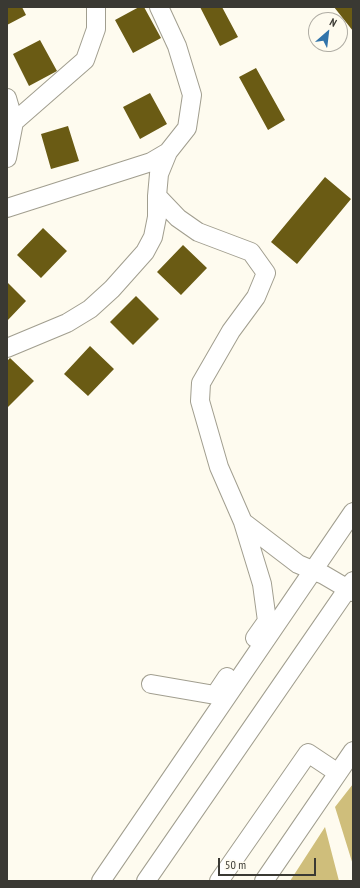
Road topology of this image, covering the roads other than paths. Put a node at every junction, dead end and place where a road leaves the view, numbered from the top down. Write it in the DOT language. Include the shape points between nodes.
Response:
graph roads {
  1 [pos="96,7"];
  2 [pos="159,7"];
  3 [pos="7,98"];
  4 [pos="14,122"];
  5 [pos="168,152"];
  6 [pos="7,158"];
  7 [pos="157,196"];
  8 [pos="8,204"];
  9 [pos="7,348"];
  10 [pos="353,512"];
  11 [pos="244,522"];
  12 [pos="314,571"];
  13 [pos="351,588"];
  14 [pos="151,684"];
  15 [pos="353,751"];
  16 [pos="338,773"];
  17 [pos="101,881"];
  18 [pos="146,881"];
  19 [pos="219,881"];
  20 [pos="264,881"];
  1 -- 4 [label="street" via="96,29 85,60"];
  2 -- 5 [label="street" via="177,46 192,95 187,128"];
  3 -- 4 [label="street"];
  4 -- 6 [label="street"];
  5 -- 7 [label="street" via="159,174"];
  5 -- 8 [label="street" via="151,162"];
  7 -- 9 [label="street" via="157,217 153,237 145,252 112,289 90,309 66,323"];
  7 -- 11 [label="street" via="178,218 198,232 251,252 266,273 256,297 231,332 201,383 200,401 219,467"];
  10 -- 12 [label="street"];
  11 -- 12 [label="street" via="298,564"];
  11 -- 14 [label="street" via="262,584 267,621 215,695"];
  12 -- 13 [label="street"];
  12 -- 17 [label="street"];
  13 -- 18 [label="street"];
  15 -- 16 [label="street"];
  16 -- 19 [label="street" via="308,753"];
  16 -- 20 [label="street"];
}
